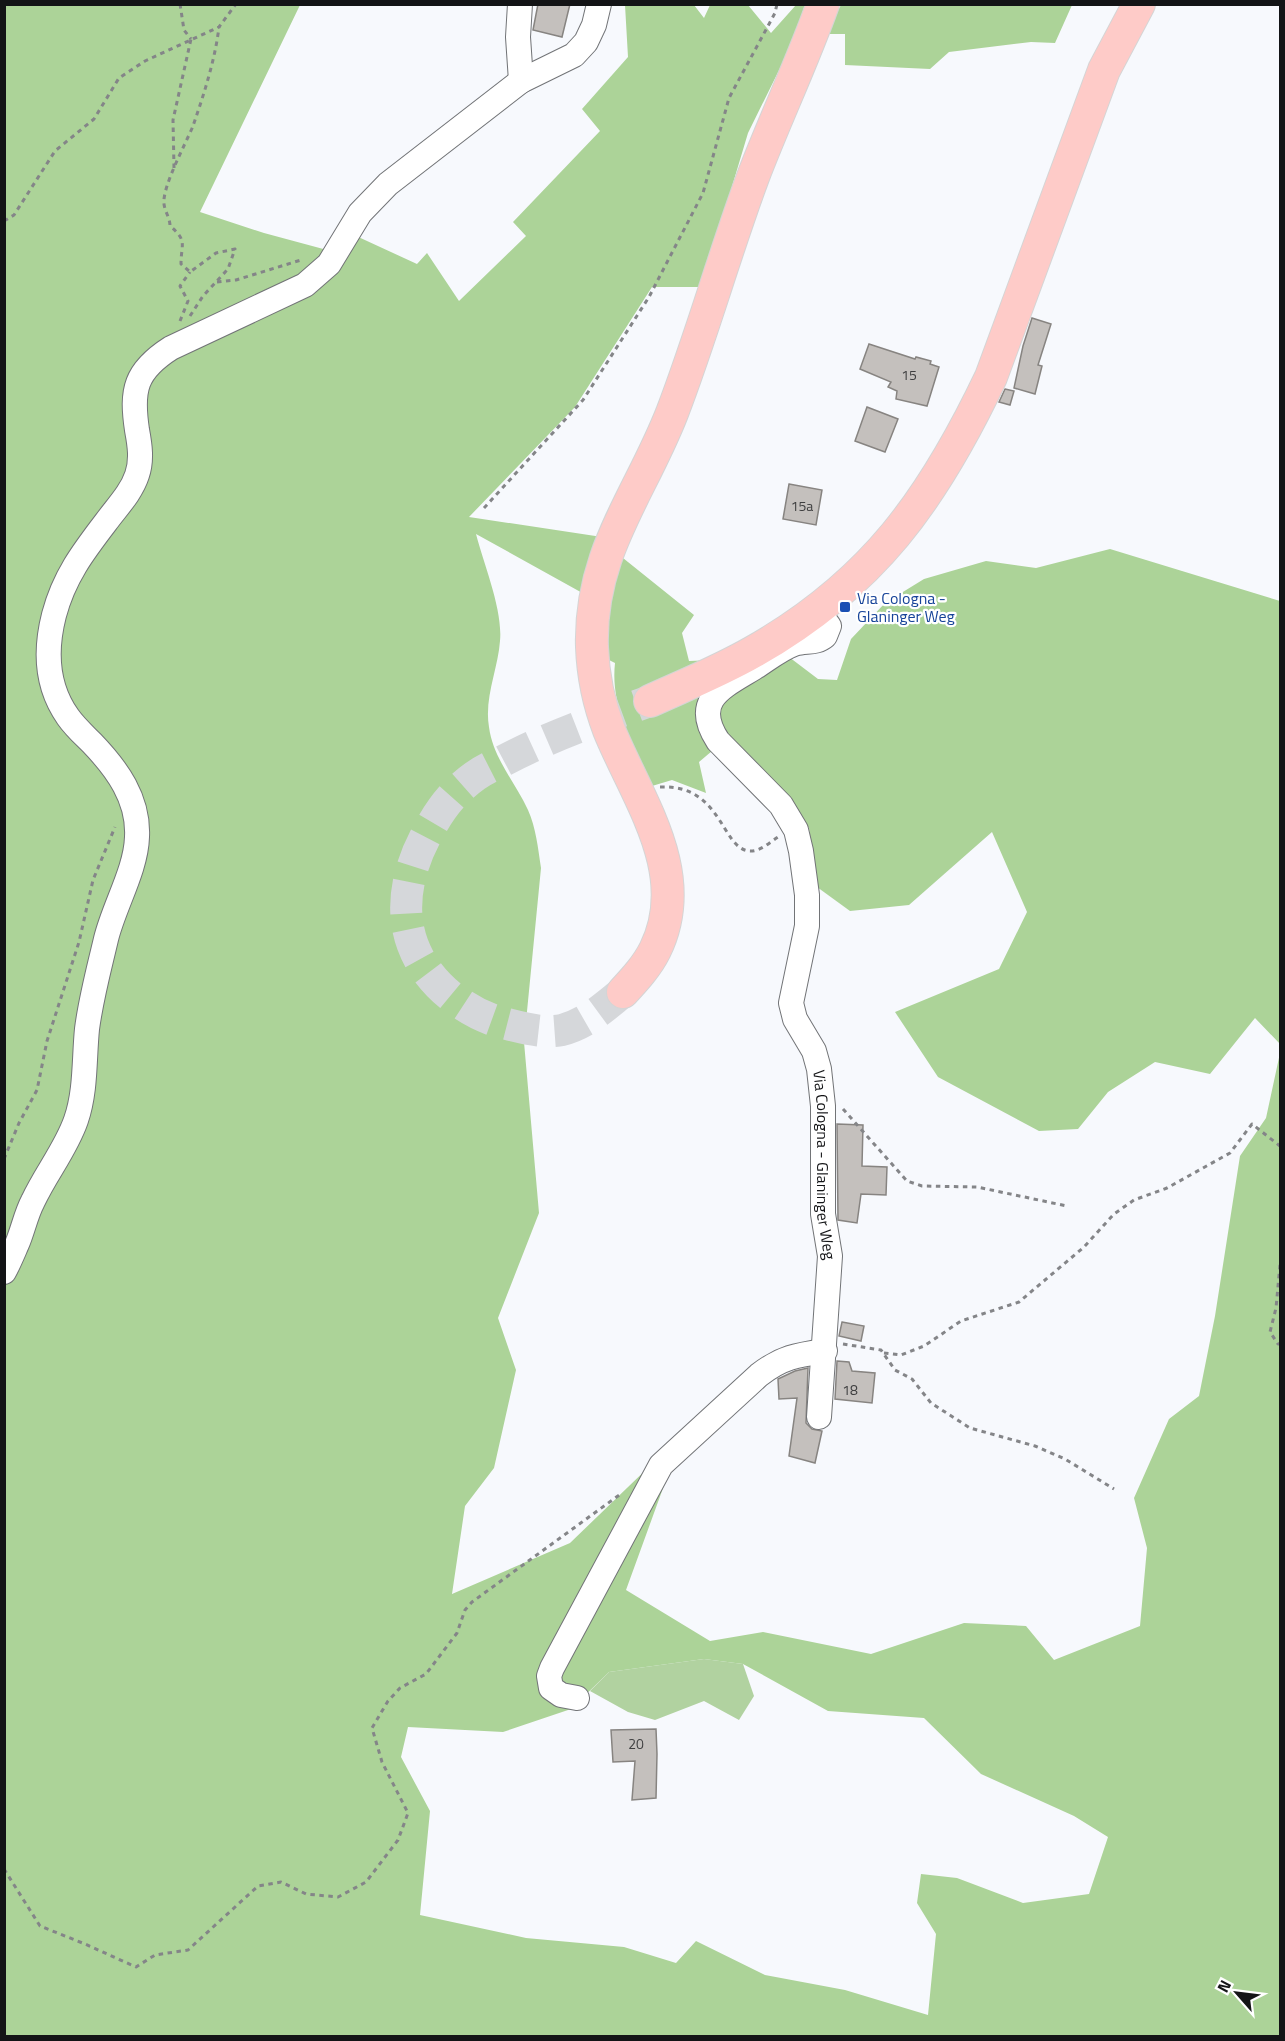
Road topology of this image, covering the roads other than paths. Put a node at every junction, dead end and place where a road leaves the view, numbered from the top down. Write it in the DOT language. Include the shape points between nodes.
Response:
graph roads {
  1 [pos="520,4"];
  2 [pos="598,4"];
  3 [pos="823,4"];
  4 [pos="1139,4"];
  5 [pos="521,81"];
  6 [pos="818,610"];
  7 [pos="650,700"];
  8 [pos="623,992"];
  9 [pos="4,1272"];
  10 [pos="825,1350"];
  11 [pos="819,1417"];
  12 [pos="577,1698"];
  1 -- 5 [label="street"];
  2 -- 5 [label="street" via="586,42 574,55"];
  3 -- 8 [label="main road" via="753,175 658,446 607,550 597,591 592,647 600,701 657,835 668,884 668,907 655,950"];
  4 -- 6 [label="main road" via="1104,69 991,377 971,420 931,489 891,542"];
  5 -- 9 [label="street" via="388,184 360,213 329,264 305,285 171,348 151,360 141,376 134,408 141,447 137,476 73,567 60,597 48,657 52,683 68,717 119,773 133,803 137,837 93,993 76,1121 33,1200"];
  6 -- 7 [label="main road" via="753,653"];
  6 -- 10 [label="street, Via Cologna - Glaninger Weg" via="829,626 825,636 785,648 718,692 707,720 718,741 772,794 790,818 801,851 807,926 791,1003 795,1019 814,1051 821,1078 823,1214 831,1256"];
  10 -- 11 [label="street, Via Cologna - Glaninger Weg"];
  10 -- 12 [label="street" via="774,1364 661,1465 549,1676 555,1692"];
}
